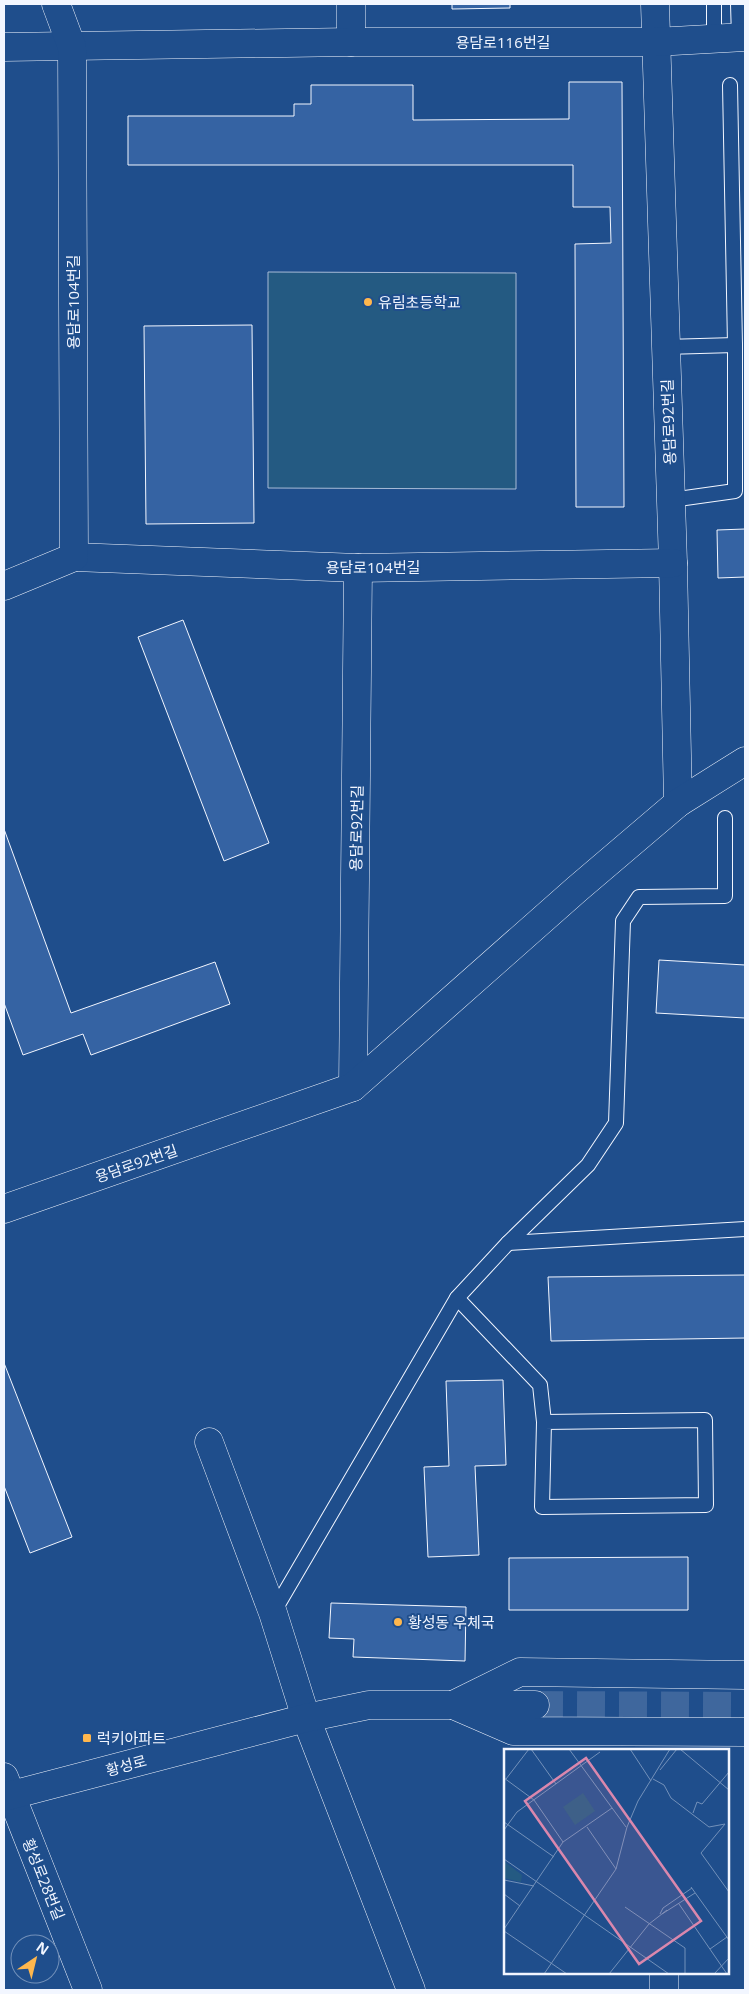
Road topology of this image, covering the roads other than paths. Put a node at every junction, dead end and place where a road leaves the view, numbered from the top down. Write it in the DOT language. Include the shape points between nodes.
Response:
graph roads {
  1 [pos="56,4"];
  2 [pos="351,4"];
  3 [pos="655,4"];
  4 [pos="714,4"];
  5 [pos="738,4"];
  6 [pos="733,37"];
  7 [pos="351,42"];
  8 [pos="655,42"];
  9 [pos="4,47"];
  10 [pos="72,47"];
  11 [pos="730,85"];
  12 [pos="735,345"];
  13 [pos="665,347"];
  14 [pos="671,500"];
  15 [pos="74,558"];
  16 [pos="673,563"];
  17 [pos="358,568"];
  18 [pos="4,586"];
  19 [pos="745,761"];
  20 [pos="678,803"];
  21 [pos="725,818"];
  22 [pos="353,1087"];
  23 [pos="4,1209"];
  24 [pos="745,1229"];
  25 [pos="508,1243"];
  26 [pos="457,1298"];
  27 [pos="544,1422"];
  28 [pos="209,1442"];
  29 [pos="273,1613"];
  30 [pos="745,1674"];
  31 [pos="453,1705"];
  32 [pos="535,1705"];
  33 [pos="306,1718"];
  34 [pos="745,1732"];
  35 [pos="664,1741"];
  36 [pos="6,1790"];
  37 [pos="664,1974"];
  38 [pos="88,1990"];
  39 [pos="410,1990"];
  40 [pos="664,1990"];
  1 -- 10 [label="street"];
  2 -- 7 [label="street"];
  3 -- 8 [label="street"];
  4 -- 6 [label="lane"];
  5 -- 6 [label="lane"];
  6 -- 8 [label="street, 용담로116번길"];
  7 -- 8 [label="street, 용담로116번길"];
  7 -- 10 [label="street, 용담로116번길"];
  8 -- 13 [label="street, 용담로92번길"];
  9 -- 10 [label="street, 용담로116번길"];
  10 -- 15 [label="street, 용담로104번길"];
  11 -- 12 [label="lane"];
  12 -- 13 [label="lane"];
  12 -- 14 [label="lane" via="735,491"];
  13 -- 14 [label="street, 용담로92번길"];
  14 -- 16 [label="street, 용담로92번길"];
  15 -- 17 [label="street, 용담로104번길"];
  15 -- 18 [label="street, 용담로104번길"];
  16 -- 17 [label="street, 용담로104번길"];
  16 -- 20 [label="street, 용담로92번길"];
  17 -- 22 [label="street, 용담로92번길"];
  19 -- 20 [label="street, 용담로92번길"];
  20 -- 22 [label="street, 용담로92번길"];
  21 -- 25 [label="lane" via="725,896 639,897 623,921 616,1122 588,1165"];
  22 -- 23 [label="street, 용담로92번길"];
  24 -- 25 [label="lane"];
  25 -- 26 [label="lane"];
  26 -- 27 [label="lane" via="540,1385"];
  26 -- 29 [label="lane"];
  27 -- 27 [label="lane" via="542,1507 706,1505 704,1420"];
  28 -- 29 [label="street"];
  29 -- 33 [label="street"];
  30 -- 31 [label="street" via="520,1672"];
  31 -- 32 [label="street, 황성로"];
  31 -- 33 [label="street, 황성로" via="369,1705"];
  31 -- 35 [label="street" via="513,1731"];
  33 -- 36 [label="street, 황성로"];
  33 -- 39 [label="street"];
  34 -- 35 [label="street"];
  36 -- 38 [label="street, 황성로28번길"];
  37 -- 40 [label="street"];
}
